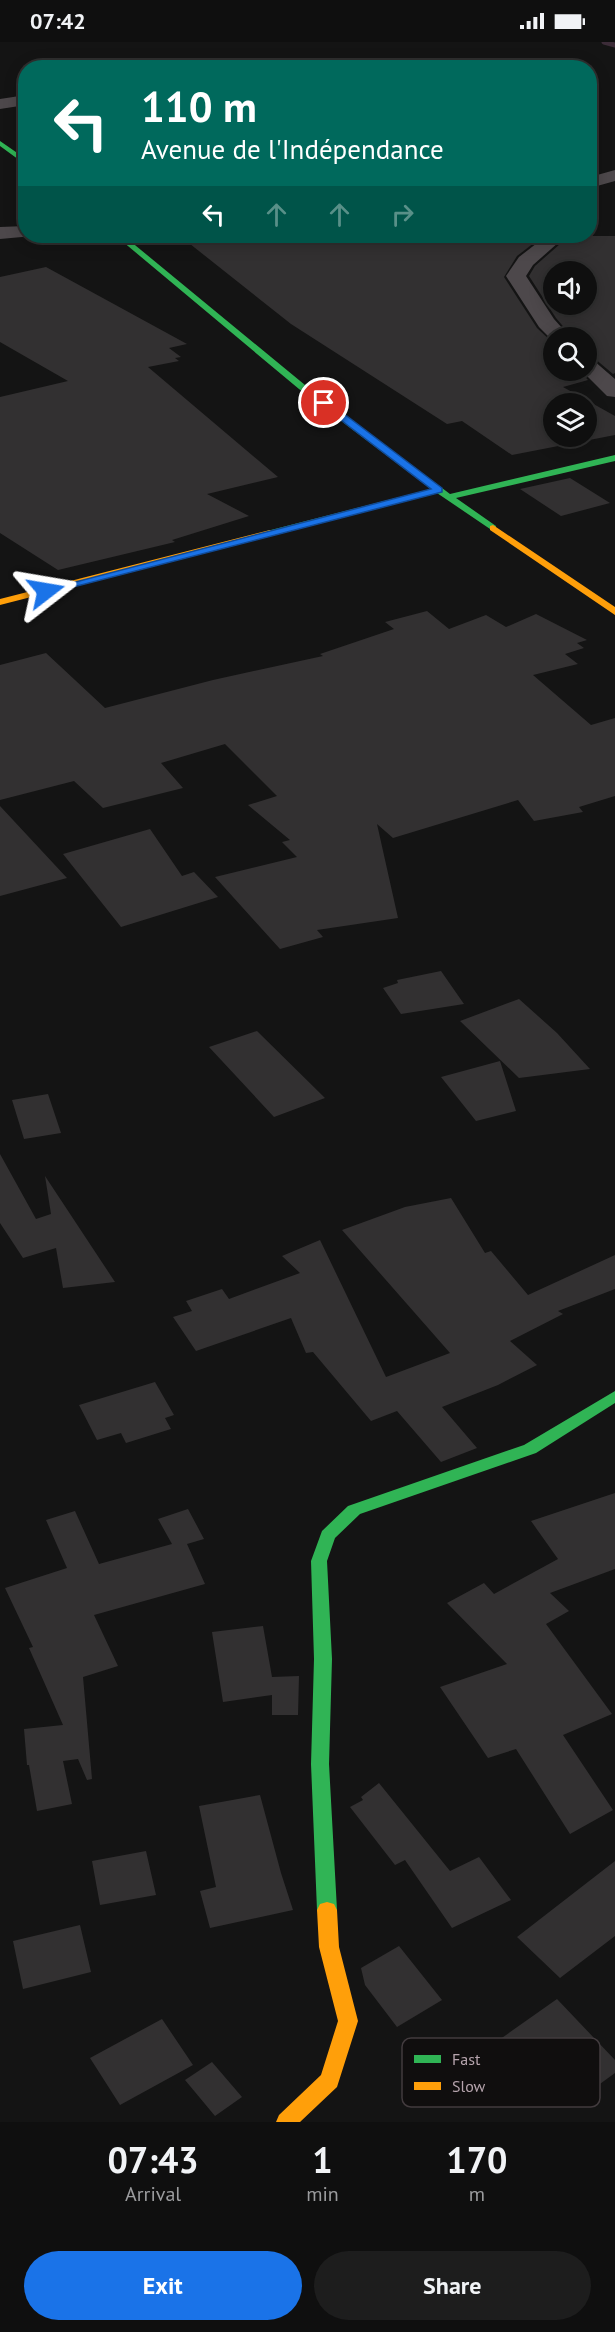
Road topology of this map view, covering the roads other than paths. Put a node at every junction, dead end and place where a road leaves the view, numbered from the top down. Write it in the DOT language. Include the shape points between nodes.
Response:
graph roads {
  1 [pos="18,101"];
  2 [pos="0,104"];
  3 [pos="0,144"];
  4 [pos="18,157"];
  5 [pos="615,175"];
  6 [pos="597,181"];
  7 [pos="18,232"];
  8 [pos="0,233"];
  9 [pos="128,243"];
  10 [pos="549,243"];
  11 [pos="550,327"];
  12 [pos="597,374"];
  13 [pos="615,391"];
  14 [pos="615,458"];
  15 [pos="443,493"];
  16 [pos="0,602"];
  17 [pos="615,612"];
  18 [pos="615,1396"];
  19 [pos="286,2122"];
  1 -- 2 [label="street"];
  3 -- 4 [label="street"];
  5 -- 6 [label="street"];
  7 -- 8 [label="street"];
  9 -- 15 [label="street" via="248,345"];
  10 -- 11 [label="street" via="519,265 516,276"];
  12 -- 13 [label="street"];
  14 -- 15 [label="street"];
  15 -- 16 [label="street"];
  15 -- 17 [label="street"];
  18 -- 19 [label="street" via="530,1449 354,1510 328,1535 319,1562 323,1659 320,1764 329,1947 348,2021 330,2080"];
}
